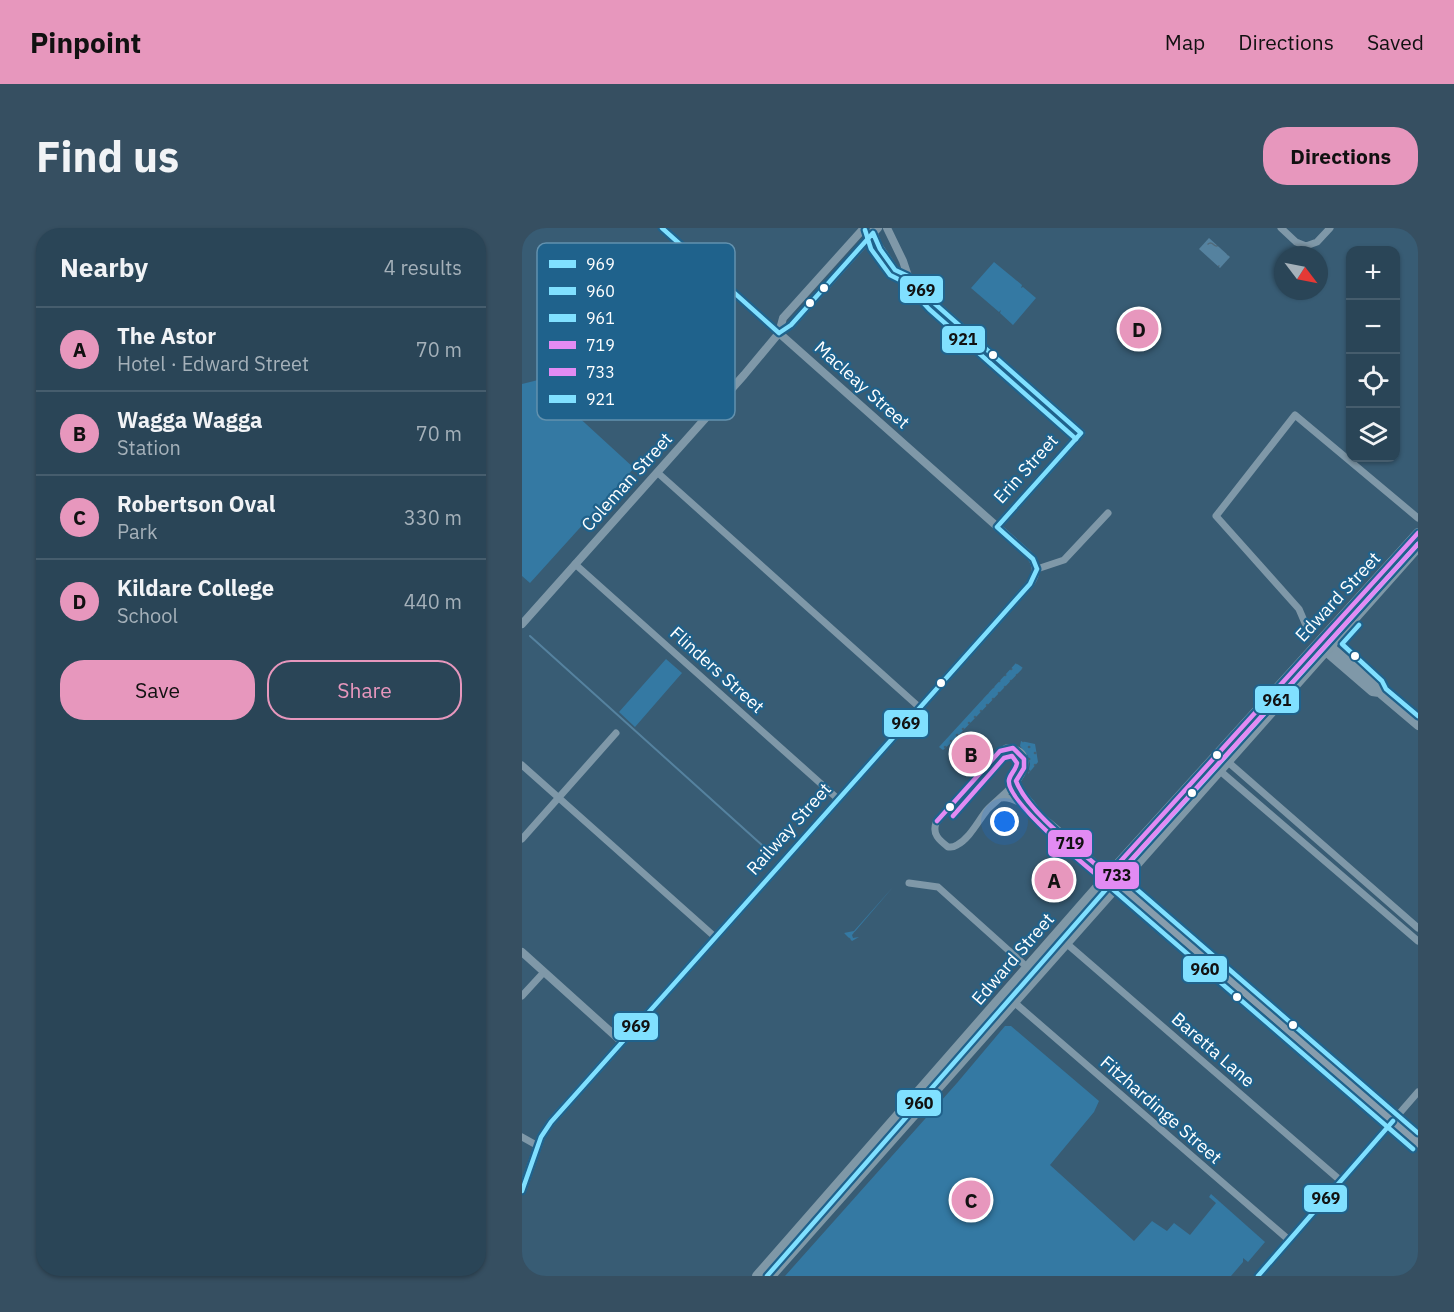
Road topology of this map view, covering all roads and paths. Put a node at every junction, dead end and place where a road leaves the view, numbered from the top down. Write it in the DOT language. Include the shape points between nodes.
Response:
graph roads {
  1 [pos="662,228"];
  2 [pos="864,228"];
  3 [pos="887,228"];
  4 [pos="1281,228"];
  5 [pos="1330,228"];
  6 [pos="874,230"];
  7 [pos="679,243"];
  8 [pos="908,276"];
  9 [pos="735,294"];
  10 [pos="779,333"];
  11 [pos="735,384"];
  12 [pos="704,420"];
  13 [pos="658,473"];
  14 [pos="1108,513"];
  15 [pos="1418,518"];
  16 [pos="997,527"];
  17 [pos="1418,533"];
  18 [pos="1418,547"];
  19 [pos="575,564"];
  20 [pos="1036,568"];
  21 [pos="1305,623"];
  22 [pos="522,624"];
  23 [pos="1323,645"];
  24 [pos="919,707"];
  25 [pos="1418,726"];
  26 [pos="616,733"];
  27 [pos="1227,761"];
  28 [pos="522,765"];
  29 [pos="1219,770"];
  30 [pos="1016,781"];
  31 [pos="559,797"];
  32 [pos="1001,798"];
  33 [pos="838,799"];
  34 [pos="1276,804"];
  35 [pos="1037,812"];
  36 [pos="1268,813"];
  37 [pos="1309,833"];
  38 [pos="522,839"];
  39 [pos="1301,842"];
  40 [pos="1346,865"];
  41 [pos="1337,873"];
  42 [pos="1108,875"];
  43 [pos="909,883"];
  44 [pos="1118,883"];
  45 [pos="1378,893"];
  46 [pos="1371,902"];
  47 [pos="1416,927"];
  48 [pos="1408,933"];
  49 [pos="715,937"];
  50 [pos="1418,941"];
  51 [pos="1066,943"];
  52 [pos="522,952"];
  53 [pos="1028,967"];
  54 [pos="544,972"];
  55 [pos="1004,994"];
  56 [pos="522,996"];
  57 [pos="1015,1003"];
  58 [pos="622,1042"];
  59 [pos="1418,1092"];
  60 [pos="1393,1121"];
  61 [pos="522,1137"];
  62 [pos="1418,1143"];
  63 [pos="538,1146"];
  64 [pos="1341,1181"];
  65 [pos="522,1191"];
  66 [pos="1289,1240"];
  67 [pos="757,1276"];
  68 [pos="771,1276"];
  69 [pos="1258,1276"];
  1 -- 7 [label="street, Macleay Street"];
  2 -- 10 [label="street, Coleman Street" via="783,318"];
  3 -- 8 [label="street"];
  4 -- 5 [label="street" via="1301,245 1317,242"];
  6 -- 8 [label="street" via="878,245 895,270"];
  6 -- 10 [label="street, Coleman Street" via="791,325"];
  8 -- 16 [label="street, Erin Street" via="1081,434"];
  9 -- 10 [label="street, Macleay Street"];
  10 -- 11 [label="street, Coleman Street"];
  10 -- 16 [label="street, Macleay Street"];
  12 -- 13 [label="street, Coleman Street"];
  13 -- 19 [label="street, Coleman Street"];
  13 -- 24 [label="street"];
  14 -- 20 [label="street" via="1064,560"];
  15 -- 21 [label="street" via="1295,415 1216,516 1299,609"];
  16 -- 20 [label="street, Macleay Street" via="1033,559"];
  17 -- 23 [label="highway, Edward Street"];
  18 -- 23 [label="highway, Edward Street" via="1382,590"];
  19 -- 22 [label="street, Coleman Street"];
  19 -- 33 [label="street, Flinders Street"];
  20 -- 24 [label="street, Railway Street" via="1030,584"];
  23 -- 25 [label="street" via="1377,686 1379,693"];
  23 -- 27 [label="highway, Edward Street"];
  23 -- 42 [label="highway, Edward Street"];
  24 -- 33 [label="street, Railway Street"];
  26 -- 31 [label="street"];
  27 -- 29 [label="highway, Edward Street"];
  27 -- 34 [label="street"];
  28 -- 31 [label="street"];
  29 -- 36 [label="street"];
  29 -- 44 [label="highway, Edward Street"];
  30 -- 32 [label="street"];
  30 -- 32 [label="street" via="1024,768 1024,758 1017,750 1005,748 937,821 936,835 948,846 956,846"];
  30 -- 35 [label="street"];
  31 -- 38 [label="street"];
  31 -- 49 [label="street"];
  32 -- 35 [label="street" via="1011,798"];
  33 -- 49 [label="street, Railway Street"];
  34 -- 36 [label="street"];
  34 -- 37 [label="street"];
  35 -- 42 [label="street"];
  36 -- 39 [label="street"];
  37 -- 39 [label="street"];
  37 -- 40 [label="street"];
  39 -- 41 [label="street"];
  40 -- 41 [label="street"];
  40 -- 45 [label="street"];
  41 -- 46 [label="street"];
  42 -- 44 [label="highway"];
  42 -- 53 [label="highway, Edward Street"];
  43 -- 53 [label="street" via="938,887"];
  44 -- 51 [label="highway, Edward Street"];
  44 -- 60 [label="main road"];
  45 -- 46 [label="street"];
  45 -- 47 [label="street"];
  46 -- 48 [label="street"];
  47 -- 48 [label="street"];
  48 -- 50 [label="street"];
  49 -- 58 [label="street, Railway Street"];
  51 -- 57 [label="highway, Edward Street"];
  51 -- 64 [label="street, Baretta Lane"];
  52 -- 54 [label="street"];
  53 -- 55 [label="highway, Edward Street"];
  54 -- 56 [label="street"];
  54 -- 58 [label="street"];
  55 -- 57 [label="highway"];
  55 -- 67 [label="highway, Edward Street"];
  57 -- 66 [label="street, Fitzhardinge Street"];
  57 -- 68 [label="highway, Edward Street"];
  58 -- 63 [label="street, Railway Street" via="551,1122"];
  59 -- 60 [label="street"];
  60 -- 62 [label="main road"];
  60 -- 64 [label="street"];
  61 -- 63 [label="street"];
  63 -- 65 [label="street, Railway Street"];
  64 -- 66 [label="street"];
  66 -- 69 [label="street"];
}
